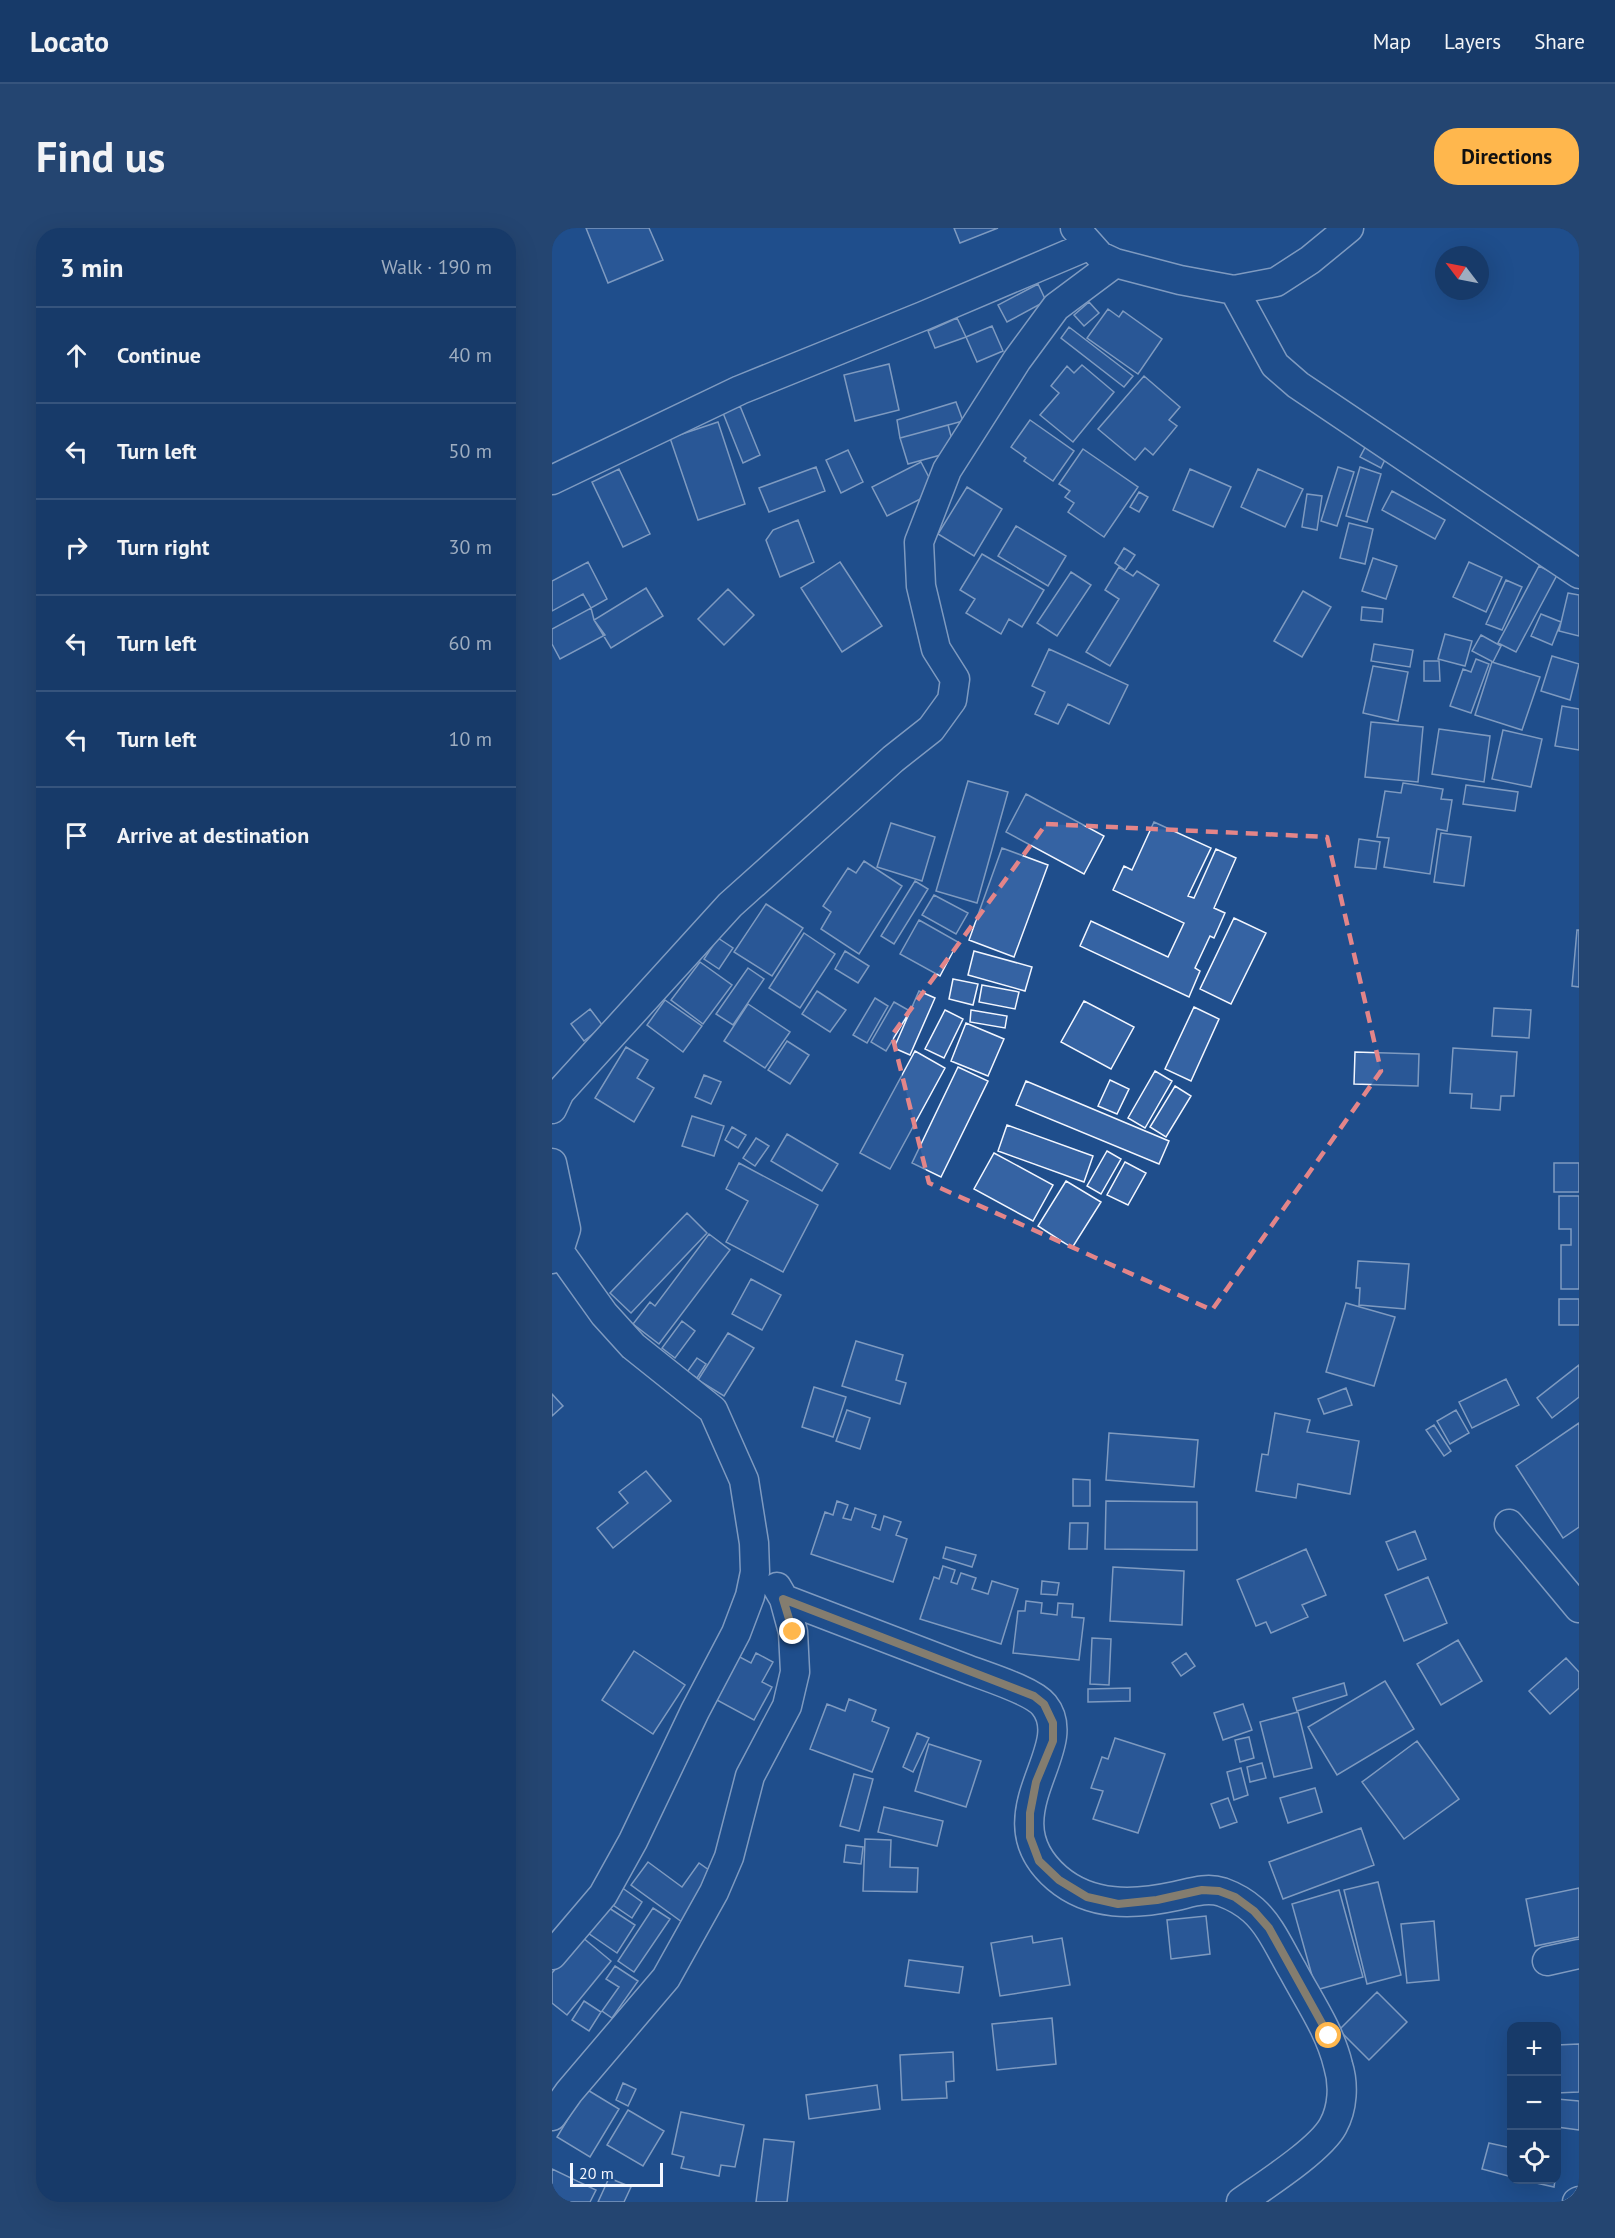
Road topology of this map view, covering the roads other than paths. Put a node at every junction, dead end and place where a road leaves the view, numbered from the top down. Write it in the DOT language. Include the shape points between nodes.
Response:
graph roads {
  1 [pos="1349,228"];
  2 [pos="1082,236"];
  3 [pos="1115,263"];
  4 [pos="1234,290"];
  5 [pos="552,480"];
  6 [pos="1579,574"];
  7 [pos="552,1109"];
  8 [pos="552,1163"];
  9 [pos="556,1255"];
  10 [pos="1509,1524"];
  11 [pos="754,1543"];
  12 [pos="783,1599"];
  13 [pos="1579,1608"];
  14 [pos="552,1954"];
  15 [pos="1579,1954"];
  16 [pos="1547,1961"];
  17 [pos="552,2116"];
  18 [pos="1241,2202"];
  1 -- 4 [label="street" via="1311,260 1276,282"];
  2 -- 3 [label="street" via="1100,256"];
  2 -- 5 [label="street" via="923,316 740,390"];
  3 -- 4 [label="street"];
  3 -- 7 [label="street" via="1056,307 1017,360 947,471 919,542 921,586 936,649 955,679 952,700 931,729 730,904 560,1092"];
  4 -- 6 [label="street" via="1275,365 1298,385"];
  8 -- 9 [label="street" via="566,1229"];
  9 -- 11 [label="street" via="633,1346 713,1410 744,1480"];
  10 -- 13 [label="street"];
  11 -- 12 [label="street"];
  11 -- 14 [label="street" via="755,1572 736,1633 608,1886"];
  12 -- 17 [label="street" via="793,1632 795,1672 787,1706 750,1776 729,1857 714,1892 666,1978"];
  12 -- 18 [label="street" via="1034,1696 1044,1704 1053,1723 1053,1741 1036,1782 1030,1837 1039,1861 1059,1880 1087,1897 1118,1904 1202,1890 1219,1891 1254,1911 1269,1928 1329,2036 1339,2066 1342,2097 1333,2126 1315,2146"];
  15 -- 16 [label="street"];
}
